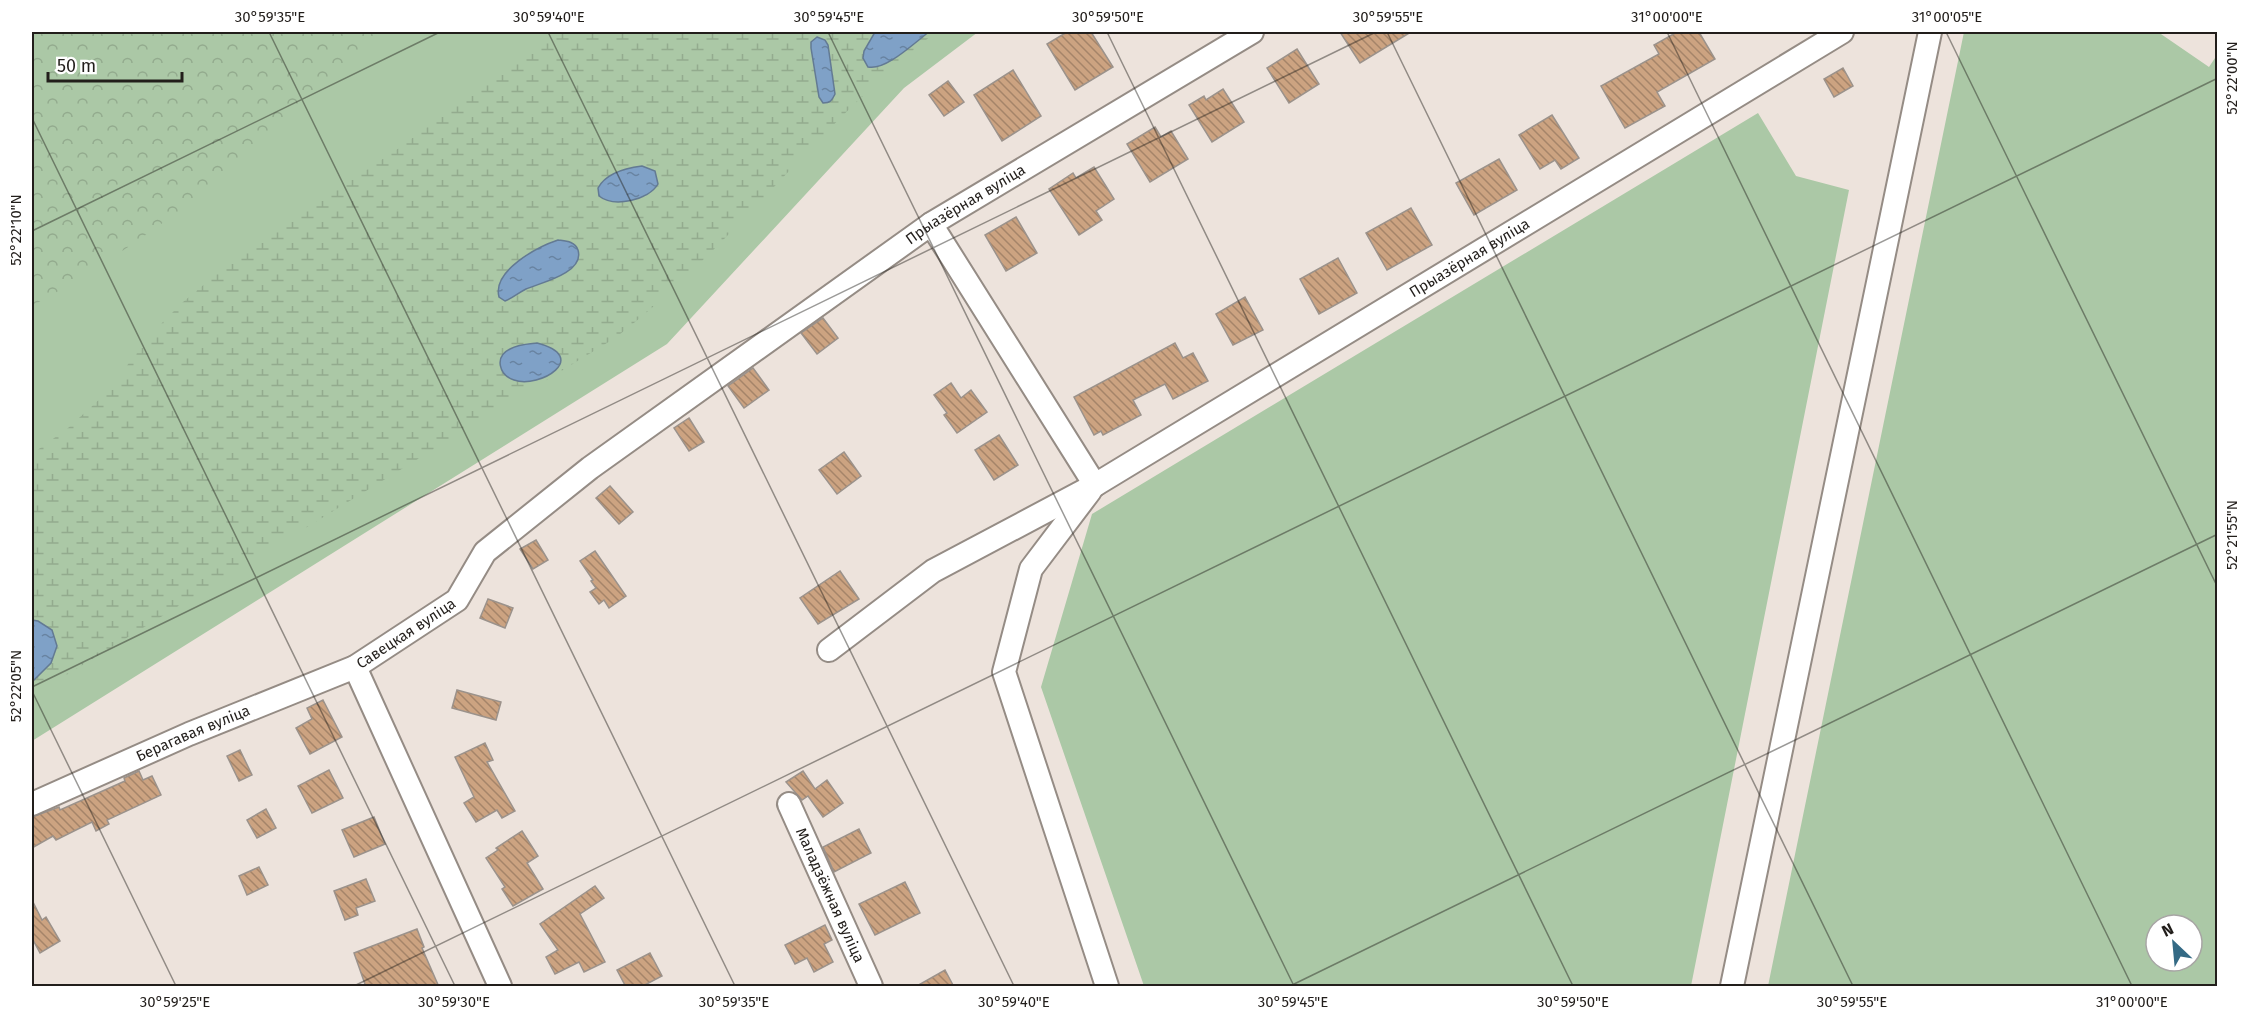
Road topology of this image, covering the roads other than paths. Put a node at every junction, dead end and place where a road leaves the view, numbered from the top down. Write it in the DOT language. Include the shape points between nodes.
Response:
graph roads {
  1 [pos="1252,32"];
  2 [pos="1842,32"];
  3 [pos="1930,32"];
  4 [pos="931,224"];
  5 [pos="691,396"];
  6 [pos="1095,485"];
  7 [pos="829,650"];
  8 [pos="355,667"];
  9 [pos="32,804"];
  10 [pos="789,804"];
  11 [pos="500,987"];
  12 [pos="871,987"];
  13 [pos="1107,987"];
  14 [pos="1732,987"];
  1 -- 4 [label="street, Прыазёрная вуліца"];
  2 -- 6 [label="street, Прыазёрная вуліца"];
  3 -- 14 [label="street"];
  4 -- 5 [label="street, Прыазёрная вуліца"];
  4 -- 6 [label="street"];
  5 -- 8 [label="street, Савецкая вуліца" via="590,468 485,552 457,600"];
  6 -- 7 [label="street, Прыазёрная вуліца" via="933,571"];
  6 -- 13 [label="street" via="1031,569 1004,672"];
  8 -- 9 [label="street, Берагавая вуліца" via="189,734"];
  8 -- 11 [label="street, Савецкая вуліца"];
  10 -- 12 [label="street, Маладзёжная вуліца"];
}
